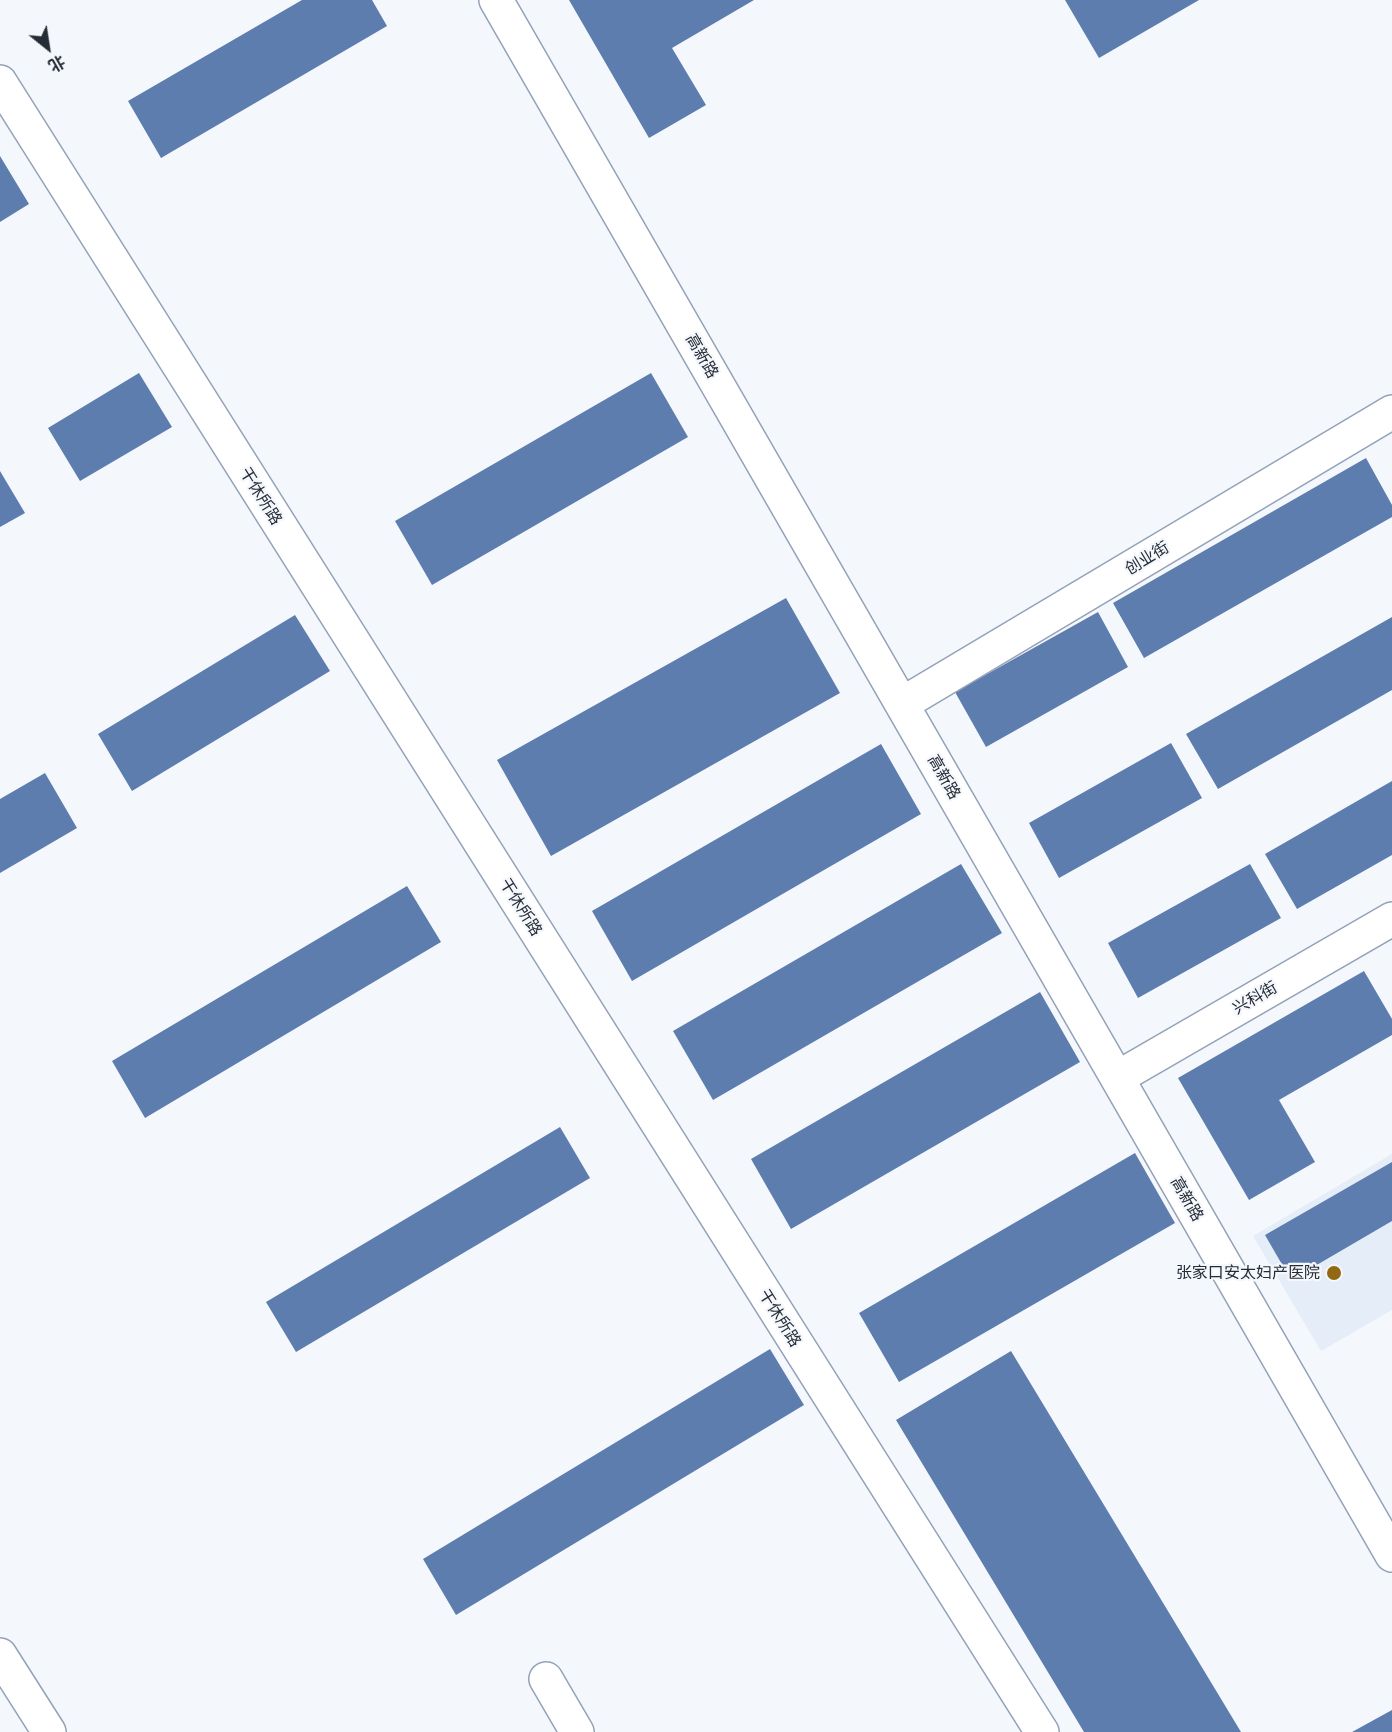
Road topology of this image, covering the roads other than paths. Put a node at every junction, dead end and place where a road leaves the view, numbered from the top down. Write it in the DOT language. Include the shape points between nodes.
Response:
graph roads {
  1 [pos="496,0"];
  2 [pos="0,82"];
  3 [pos="1392,412"];
  4 [pos="902,704"];
  5 [pos="1392,919"];
  6 [pos="1117,1078"];
  7 [pos="1392,1555"];
  8 [pos="0,1655"];
  9 [pos="546,1679"];
  10 [pos="49,1732"];
  11 [pos="577,1732"];
  12 [pos="1042,1732"];
  1 -- 4 [label="street, 高新路"];
  2 -- 12 [label="street, 干休所路"];
  3 -- 4 [label="street, 创业街"];
  4 -- 6 [label="street, 高新路"];
  5 -- 6 [label="street, 兴科街"];
  6 -- 7 [label="street, 高新路"];
  8 -- 10 [label="street"];
  9 -- 11 [label="street"];
}
